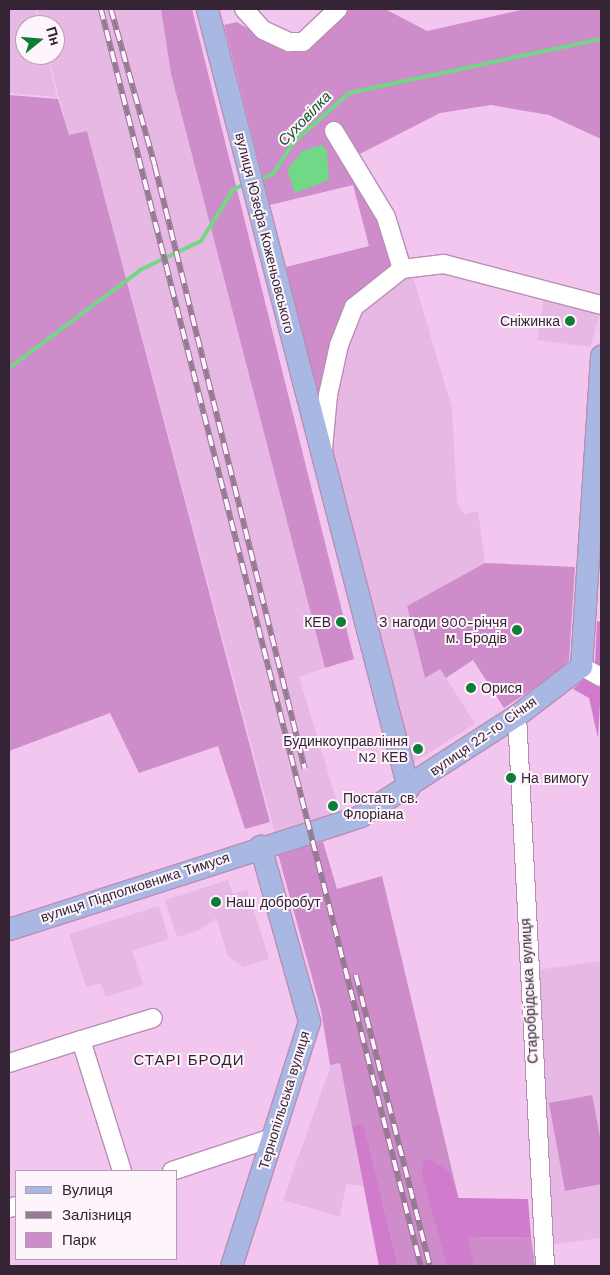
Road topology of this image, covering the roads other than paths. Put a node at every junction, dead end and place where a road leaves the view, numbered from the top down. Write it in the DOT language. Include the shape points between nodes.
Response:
graph roads {
  1 [pos="207,9"];
  2 [pos="244,9"];
  3 [pos="338,9"];
  4 [pos="334,132"];
  5 [pos="402,269"];
  6 [pos="601,305"];
  7 [pos="601,356"];
  8 [pos="322,456"];
  9 [pos="581,666"];
  10 [pos="601,677"];
  11 [pos="517,715"];
  12 [pos="408,788"];
  13 [pos="260,846"];
  14 [pos="9,929"];
  15 [pos="153,1018"];
  16 [pos="81,1040"];
  17 [pos="9,1063"];
  18 [pos="272,1138"];
  19 [pos="122,1170"];
  20 [pos="175,1170"];
  21 [pos="231,1266"];
  22 [pos="545,1266"];
  1 -- 8 [label="main road, вулиця Юзефа Коженьовського"];
  2 -- 3 [label="street" via="262,30 289,42 303,42"];
  4 -- 5 [label="street" via="386,217"];
  5 -- 6 [label="street" via="444,264"];
  5 -- 8 [label="street, вулиця Юзефа Коженьовського" via="354,307 339,345 328,395"];
  7 -- 9 [label="main road"];
  8 -- 12 [label="main road, вулиця Юзефа Коженьовського"];
  9 -- 10 [label="street"];
  9 -- 11 [label="main road, вулиця 22-го Січня"];
  11 -- 12 [label="main road, вулиця 22-го Січня"];
  11 -- 22 [label="street, Старобрідська вулиця"];
  12 -- 13 [label="main road, вулиця 22-го Січня" via="354,818"];
  13 -- 14 [label="main road, вулиця Підполковника Тимуся"];
  13 -- 18 [label="main road, Тернопільська вулиця" via="309,1021"];
  15 -- 16 [label="street"];
  16 -- 17 [label="street"];
  16 -- 19 [label="street"];
  18 -- 20 [label="street"];
  18 -- 21 [label="main road, Тернопільська вулиця"];
}
